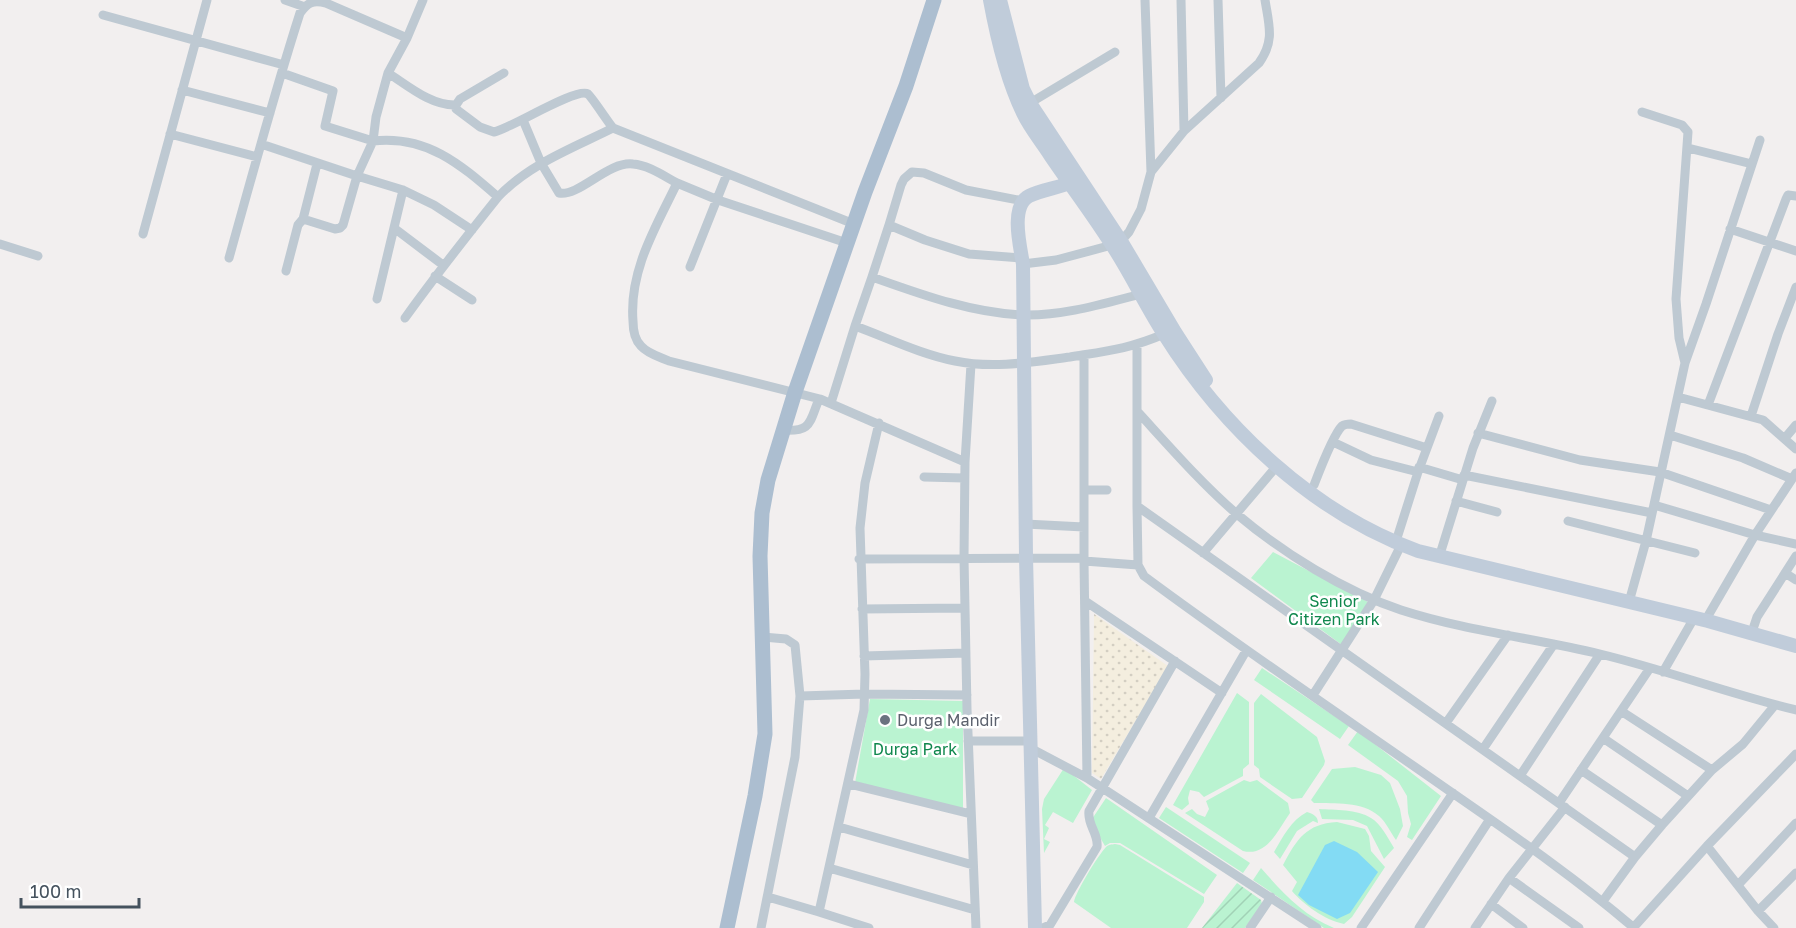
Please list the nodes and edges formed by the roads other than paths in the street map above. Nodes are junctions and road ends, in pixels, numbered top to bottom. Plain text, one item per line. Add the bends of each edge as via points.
1 (207, 0) edge
2 (285, 0) edge
3 (423, 0) edge
4 (934, 0) edge
5 (990, 0) edge
6 (1000, 0) edge
7 (1145, 0) edge
8 (1181, 0) edge
9 (1218, 0) edge
10 (1265, 0) edge
11 (305, 7) junction
12 (103, 15) dead end
13 (407, 38) junction
14 (195, 42) junction
15 (1115, 52) dead end
16 (283, 69) junction
17 (388, 73) junction
18 (504, 74) dead end
19 (182, 90) junction
20 (1221, 98) junction
21 (1030, 103) junction
22 (456, 105) junction
23 (1642, 112) dead end
24 (270, 113) junction
25 (523, 120) junction
26 (613, 128) junction
27 (1184, 131) junction
28 (170, 134) junction
29 (1760, 140) dead end
30 (373, 141) junction
31 (261, 144) junction
32 (1688, 148) junction
33 (257, 157) junction
34 (541, 163) junction
35 (317, 164) junction
36 (1752, 164) junction
37 (1151, 172) junction
38 (727, 174) junction
39 (357, 176) junction
40 (1074, 181) junction
41 (677, 183) junction
42 (403, 190) junction
43 (1796, 196) edge
44 (498, 197) junction
45 (718, 200) junction
46 (1023, 201) junction
47 (303, 219) junction
48 (854, 224) junction
49 (889, 225) junction
50 (394, 228) junction
51 (1730, 229) junction
52 (472, 230) junction
53 (143, 234) dead end
54 (1769, 242) junction
55 (847, 243) junction
56 (1117, 243) junction
57 (0, 244) edge
58 (1796, 251) edge
59 (38, 256) dead end
60 (229, 258) dead end
61 (1022, 261) junction
62 (443, 265) junction
63 (690, 267) dead end
64 (286, 271) dead end
65 (435, 276) junction
66 (872, 277) junction
67 (1796, 287) edge
68 (1141, 294) junction
69 (377, 299) dead end
70 (472, 300) dead end
71 (1023, 315) junction
72 (405, 318) dead end
73 (855, 326) junction
74 (1164, 334) junction
75 (1137, 346) junction
76 (1084, 355) junction
77 (1685, 363) junction
78 (971, 364) junction
79 (1024, 364) junction
80 (795, 393) junction
81 (1678, 397) junction
82 (819, 399) junction
83 (1491, 401) dead end
84 (831, 403) junction
85 (1708, 405) junction
86 (1137, 411) junction
87 (1439, 416) dead end
88 (1751, 416) junction
89 (879, 423) junction
90 (1796, 424) edge
91 (782, 430) junction
92 (1478, 433) junction
93 (1670, 435) junction
94 (1785, 438) junction
95 (1333, 442) junction
96 (1426, 448) junction
97 (1796, 449) edge
98 (965, 462) junction
99 (1276, 467) junction
100 (1418, 470) junction
101 (1660, 472) junction
102 (1794, 476) edge
103 (924, 477) dead end
104 (964, 478) junction
105 (1464, 478) junction
106 (1314, 485) junction
107 (1084, 490) junction
108 (1107, 490) dead end
109 (1456, 501) junction
110 (1137, 506) junction
111 (1653, 509) junction
112 (1771, 510) junction
113 (1497, 512) dead end
114 (1237, 514) junction
115 (1568, 521) dead end
116 (1025, 524) junction
117 (1084, 527) junction
118 (1755, 535) junction
119 (1399, 540) junction
120 (1646, 541) junction
121 (1796, 544) edge
122 (1441, 552) junction
123 (1203, 553) junction
124 (1695, 553) dead end
125 (1796, 556) edge
126 (1026, 557) junction
127 (859, 558) junction
128 (964, 558) junction
129 (1084, 559) junction
130 (1138, 565) junction
131 (1785, 573) junction
132 (1796, 580) edge
133 (1630, 598) junction
134 (1374, 600) junction
135 (1085, 601) junction
136 (965, 608) junction
137 (862, 609) junction
138 (1703, 617) junction
139 (1754, 626) junction
140 (1508, 635) junction
141 (763, 637) junction
142 (1796, 639) edge
143 (1554, 644) junction
144 (1796, 646) edge
145 (1342, 650) junction
146 (1246, 651) junction
147 (966, 653) junction
148 (1600, 654) junction
149 (864, 656) junction
150 (1175, 661) junction
151 (1650, 668) junction
152 (1663, 672) junction
153 (1222, 693) junction
154 (865, 694) junction
155 (967, 695) junction
156 (1313, 695) junction
157 (800, 696) junction
158 (1775, 705) junction
159 (1796, 710) edge
160 (1621, 711) junction
161 (1446, 723) junction
162 (1603, 738) junction
163 (968, 741) junction
164 (1031, 745) junction
165 (1483, 749) junction
166 (1796, 754) edge
167 (1581, 770) junction
168 (1712, 770) junction
169 (1520, 776) junction
170 (1087, 777) junction
171 (849, 784) junction
172 (1102, 787) junction
173 (1453, 793) junction
174 (1688, 796) junction
175 (1562, 805) junction
176 (971, 814) junction
177 (1149, 818) junction
178 (1490, 819) junction
179 (1796, 823) edge
180 (1662, 825) junction
181 (839, 827) junction
182 (1707, 846) junction
183 (1532, 848) junction
184 (1635, 857) junction
185 (973, 865) junction
186 (829, 868) junction
187 (1796, 873) edge
188 (1509, 878) junction
189 (1738, 885) junction
190 (768, 897) junction
191 (1271, 897) junction
192 (1603, 901) junction
193 (1491, 904) junction
194 (975, 909) junction
195 (1758, 911) junction
196 (819, 912) junction
197 (1311, 926) edge
198 (1049, 927) edge
199 (727, 928) edge
200 (761, 928) edge
201 (869, 928) edge
202 (976, 928) edge
203 (1035, 928) edge
204 (1250, 928) edge
205 (1361, 928) edge
206 (1419, 928) edge
207 (1475, 928) edge
208 (1523, 928) edge
209 (1579, 928) edge
210 (1634, 928) edge
211 (1774, 928) edge

1 - 14 street
2 - 11 street
3 - 13 street
4 - 48 main road
5 - 40 street via 1005,63 1024,114
6 - 21 street
7 - 37 street
8 - 27 street
9 - 20 street
10 - 20 street via 1270,45 1259,63
11 - 13 street via 310,2 326,3
11 - 16 street
12 - 14 street
13 - 17 street
14 - 16 street
14 - 19 street
15 - 21 street
16 - 24 street
16 - 30 street via 333,91 325,126
17 - 22 street via 432,100
17 - 30 street
18 - 22 street
19 - 24 street
19 - 28 street
20 - 27 street
21 - 40 street
22 - 25 street via 458,111 489,132
23 - 32 street via 1682,125 1688,132
24 - 31 street
25 - 26 street via 583,93 591,96
25 - 34 street
26 - 34 street
26 - 38 street
27 - 37 street
28 - 33 street
28 - 53 street
29 - 36 street
30 - 39 street
30 - 44 street via 390,139 441,153
31 - 33 street
31 - 35 street
32 - 36 street
32 - 77 street via 1676,299
33 - 60 street
34 - 41 street via 555,190 563,194 625,164 642,166
34 - 44 street
35 - 39 street
35 - 47 street
36 - 51 street
37 - 56 street via 1141,209 1129,232
38 - 45 street
38 - 48 street
39 - 42 street
39 - 47 street via 340,228
40 - 46 street
40 - 56 street
41 - 45 street
41 - 80 street via 636,276 632,311 636,340 647,352 669,361
42 - 50 street
42 - 52 street
43 - 54 street via 1788,195
44 - 52 street
45 - 55 street
45 - 63 street
46 - 49 street via 966,190 912,172 901,185
46 - 61 street via 1017,215
47 - 64 street
48 - 55 main road
49 - 61 street via 969,254
49 - 66 street
50 - 62 street
50 - 69 street
51 - 54 street
51 - 77 street
52 - 62 street
54 - 58 street
54 - 85 street
55 - 80 main road
56 - 61 street via 1056,260
56 - 68 street
56 - 106 street via 1230,410
57 - 59 street
61 - 71 street
62 - 65 street
65 - 70 street
65 - 72 street
66 - 71 street via 950,303
66 - 73 street
67 - 88 street
68 - 71 street via 1052,313
68 - 74 street
71 - 79 street
73 - 78 street via 924,353
73 - 84 street
74 - 75 street
74 - 99 street via 1219,409
75 - 76 street
75 - 86 street
76 - 79 street
76 - 107 street
77 - 81 street
78 - 79 street
78 - 98 street
79 - 116 street
80 - 82 street
80 - 91 main road
81 - 85 street
81 - 93 street
82 - 84 street
82 - 91 street via 808,426 799,431
83 - 92 street
84 - 89 street
85 - 88 street
86 - 110 street
86 - 114 street
87 - 96 street
88 - 94 street via 1763,420
89 - 98 street
89 - 127 street via 861,505
90 - 94 street
91 - 141 main road via 762,513
92 - 101 street via 1580,460
92 - 105 street
93 - 101 street
93 - 102 street
94 - 97 street
95 - 96 street via 1341,427 1351,424
95 - 100 street via 1371,460
95 - 106 street
96 - 100 street
98 - 104 street
99 - 114 street
99 - 119 street via 1342,513
100 - 105 street
100 - 119 street
101 - 111 street
101 - 112 street
102 - 112 street
103 - 104 street
104 - 128 street
105 - 109 street
105 - 111 street
106 - 119 street
107 - 108 street
107 - 117 street
109 - 113 street
109 - 122 street
110 - 123 street
110 - 130 street
111 - 118 street
111 - 120 street
112 - 118 street
114 - 123 street
114 - 134 street via 1299,559
115 - 120 street
116 - 117 street
116 - 126 street
117 - 129 street
118 - 121 street
118 - 138 street
119 - 122 street
119 - 133 street via 1442,558
119 - 134 street
120 - 124 street
120 - 133 street
122 - 133 street
123 - 145 street
125 - 131 street
126 - 128 street
126 - 129 street
126 - 164 street
127 - 128 street
127 - 137 street
128 - 136 street
129 - 130 street
129 - 135 street
130 - 146 street via 1144,576
131 - 132 street
131 - 139 street
133 - 138 street
134 - 140 street via 1427,618
134 - 145 street
135 - 150 street
135 - 170 street
136 - 137 street
136 - 147 street
137 - 149 street
138 - 139 street
138 - 144 street
138 - 152 street
139 - 142 street
140 - 143 street
140 - 161 street
141 - 157 street via 786,639 795,645
141 - 199 main road via 765,734
143 - 148 street
143 - 165 street
145 - 156 street
145 - 161 street
146 - 153 street
146 - 156 street
147 - 149 street
147 - 155 street
148 - 151 street
148 - 169 street
149 - 154 street
150 - 153 street
150 - 172 street
151 - 152 street
151 - 160 street
152 - 158 street
153 - 177 street
154 - 155 street
154 - 157 street
154 - 171 street
155 - 163 street
156 - 173 street
157 - 190 street via 795,757
158 - 159 street
158 - 168 street via 1743,744
160 - 162 street
160 - 168 street
161 - 165 street
162 - 167 street
162 - 174 street
163 - 164 street
163 - 176 street
164 - 170 street
164 - 203 street
165 - 169 street
166 - 182 street
167 - 175 street
167 - 180 street
168 - 174 street
169 - 175 street
170 - 172 street
171 - 176 street
171 - 181 street
172 - 177 street
172 - 198 street via 1088,816 1097,848
173 - 178 street
173 - 205 street
174 - 180 street
175 - 183 street
175 - 184 street
176 - 185 street
177 - 191 street
178 - 183 street
178 - 206 street
179 - 189 street
180 - 184 street
181 - 185 street
181 - 186 street
182 - 189 street
182 - 210 street
183 - 188 street
183 - 192 street
184 - 192 street
185 - 194 street
186 - 194 street
186 - 196 street
187 - 195 street
188 - 193 street
188 - 209 street
189 - 195 street
190 - 196 street
190 - 200 street
191 - 197 street
191 - 204 street
192 - 210 street
193 - 207 street
193 - 208 street
194 - 202 street
195 - 211 street
196 - 201 street

